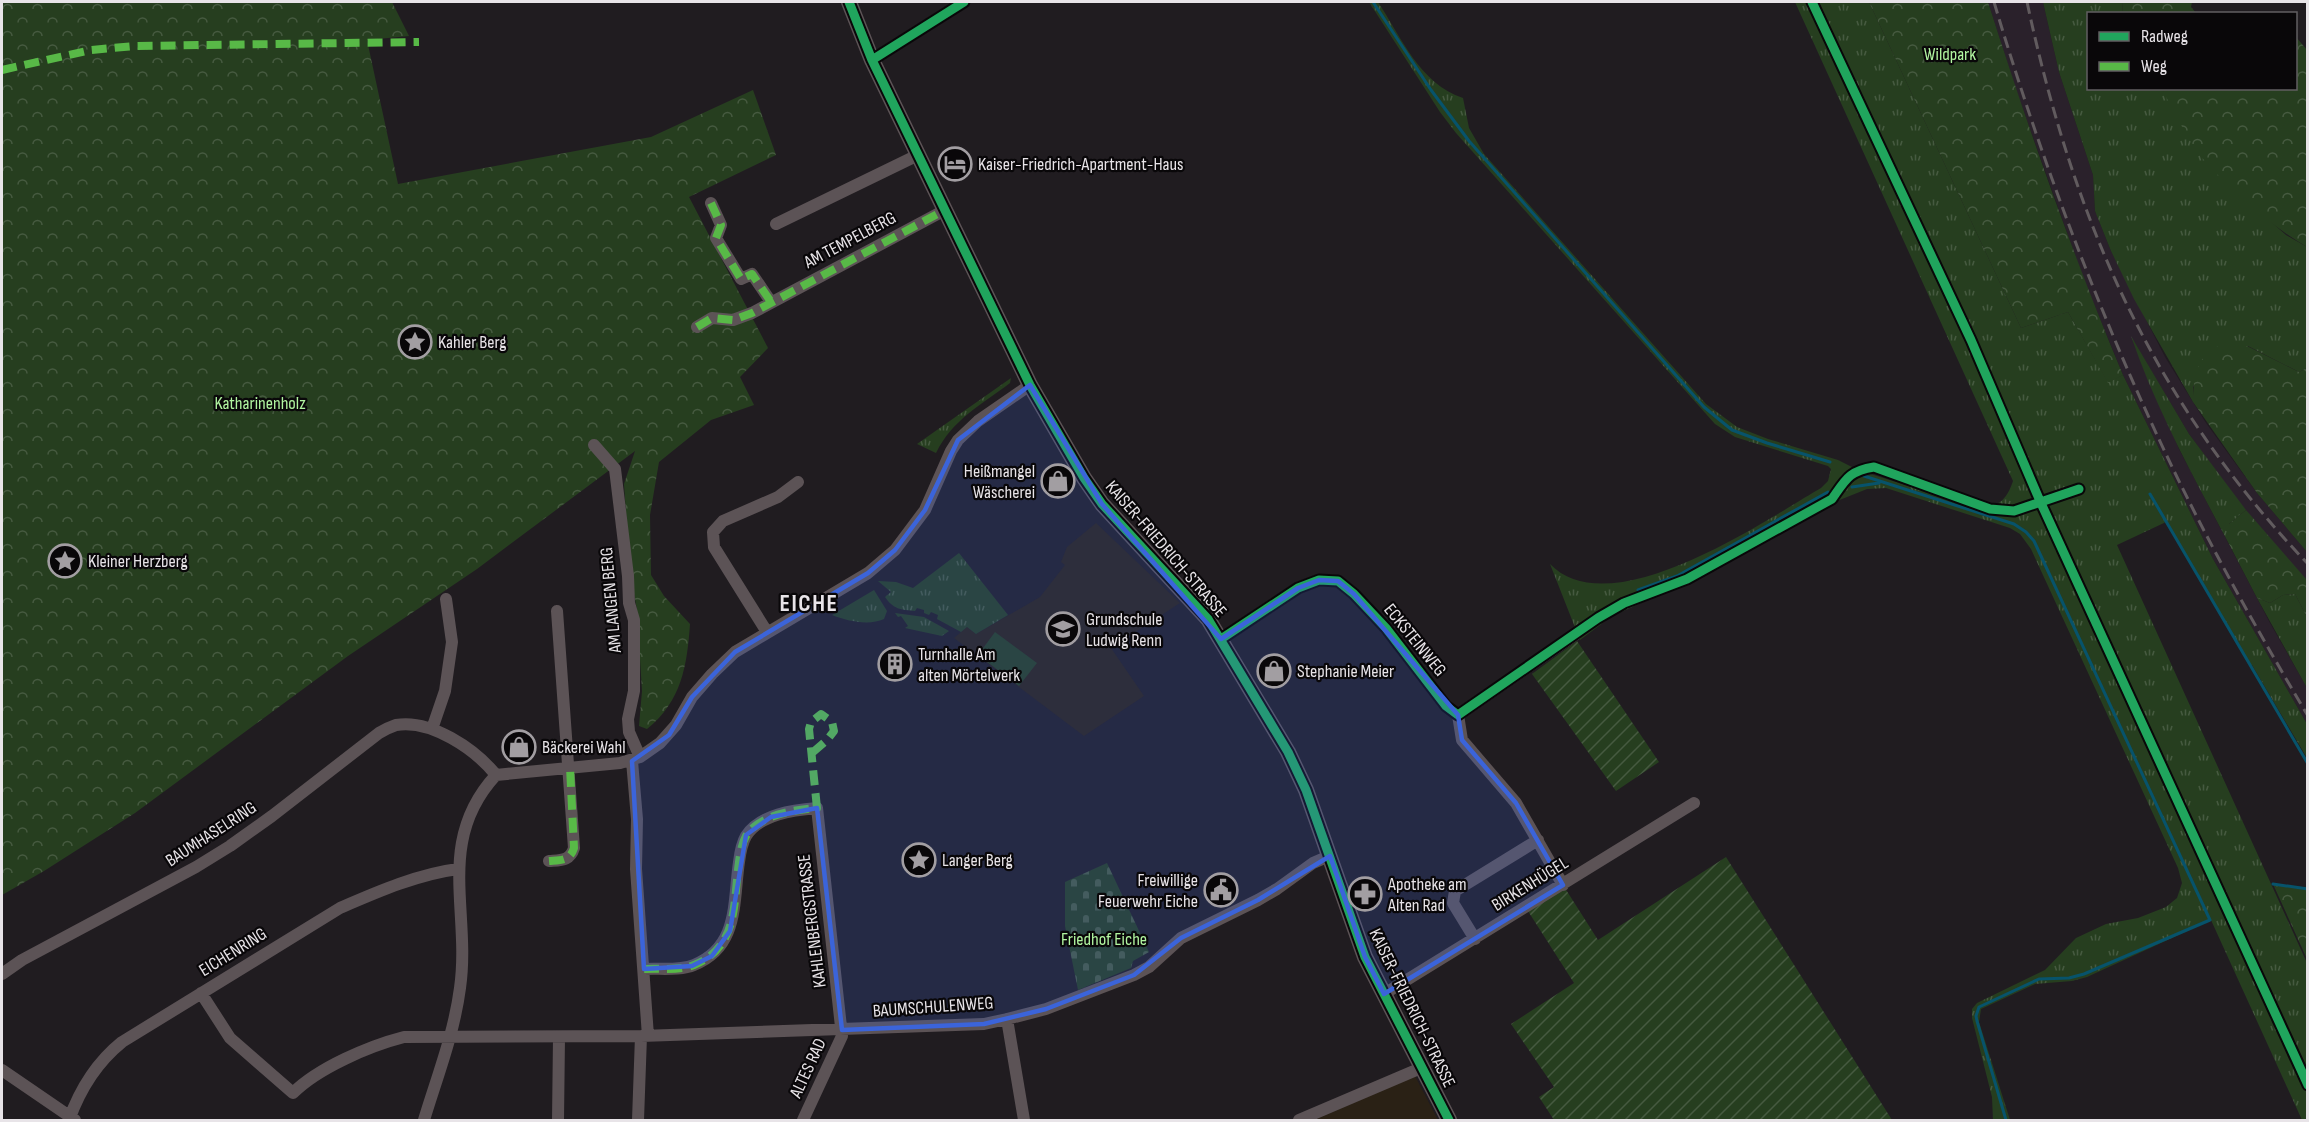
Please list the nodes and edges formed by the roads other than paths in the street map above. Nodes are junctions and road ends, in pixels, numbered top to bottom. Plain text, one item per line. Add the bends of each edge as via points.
1 (849, 2) edge
2 (964, 2) edge
3 (872, 60) junction
4 (918, 155) junction
5 (711, 203) dead end
6 (945, 210) junction
7 (776, 224) dead end
8 (771, 302) junction
9 (697, 327) dead end
10 (1030, 385) junction
11 (594, 445) dead end
12 (798, 482) dead end
13 (446, 599) dead end
14 (557, 611) dead end
15 (766, 632) junction
16 (1576, 634) dead end
17 (1221, 639) junction
18 (1458, 715) junction
19 (432, 729) junction
20 (636, 759) junction
21 (570, 767) junction
22 (496, 775) junction
23 (1694, 803) dead end
24 (1538, 840) junction
25 (1329, 856) junction
26 (549, 861) dead end
27 (458, 869) junction
28 (1563, 885) junction
29 (1475, 939) junction
30 (644, 969) junction
31 (2, 974) edge
32 (201, 993) junction
33 (1384, 994) junction
34 (1007, 1019) junction
35 (842, 1030) junction
36 (450, 1036) junction
37 (644, 1036) junction
38 (559, 1037) junction
39 (1421, 1068) junction
40 (2, 1070) edge
41 (71, 1119) edge
42 (424, 1120) edge
43 (558, 1120) edge
44 (638, 1120) edge
45 (803, 1120) edge
46 (1024, 1120) edge
47 (1299, 1120) edge
48 (1449, 1120) edge

1 - 3 street, KAISER-FRIEDRICH-STRASSE
2 - 3 street
3 - 4 street, KAISER-FRIEDRICH-STRASSE
4 - 6 street, KAISER-FRIEDRICH-STRASSE
4 - 7 street
5 - 8 street via 721,225 716,238 736,271 741,279 752,274
6 - 8 street, AM TEMPELBERG
6 - 10 street, KAISER-FRIEDRICH-STRASSE
8 - 9 street, AM TEMPELBERG via 733,320 712,318
10 - 15 street via 958,440 925,510 895,550 868,573
10 - 17 street, KAISER-FRIEDRICH-STRASSE via 1102,504 1208,619
11 - 20 street, AM LANGEN BERG via 615,469 628,603 634,620 634,691 628,719
12 - 15 street via 778,497 723,521 713,532 714,547
13 - 19 street via 452,642 445,691
14 - 21 street
15 - 20 street via 735,652 712,674 692,697 669,735
16 - 18 street
17 - 18 street, ECKSTEINWEG via 1298,588 1319,580 1338,581 1386,628 1446,706
17 - 25 street, KAISER-FRIEDRICH-STRASSE via 1288,752
18 - 24 street via 1462,740 1516,803
19 - 22 street, BAUMHASELRING via 472,750
19 - 31 street, BAUMHASELRING via 394,726 379,733 221,851
20 - 21 street
20 - 30 street, AM LANGEN BERG via 636,869
21 - 22 street
21 - 26 street via 574,848 567,859
22 - 27 street via 483,789 470,815
23 - 28 street, BIRKENHÜGEL
24 - 28 street
24 - 29 street via 1455,891 1453,903
25 - 33 street, KAISER-FRIEDRICH-STRASSE via 1365,957
25 - 34 street, BAUMSCHULENWEG via 1268,895 1181,938 1134,975 1046,1009
27 - 32 street, EICHENRING via 372,894 340,908
27 - 36 street via 462,952
28 - 29 street, BIRKENHÜGEL
29 - 33 street, BIRKENHÜGEL
30 - 35 street, KAHLENBERGSTRASSE via 692,966 723,945 730,931 746,836 771,817 817,808
30 - 37 street, AM LANGEN BERG
32 - 36 street, BAUMSCHULENWEG via 240,1049 293,1093 315,1074 387,1041
32 - 41 street, EICHENRING via 110,1052 88,1078
33 - 39 street, KAISER-FRIEDRICH-STRASSE
34 - 35 street, BAUMSCHULENWEG via 984,1024
34 - 46 street
35 - 37 street, BAUMSCHULENWEG
35 - 45 street, ALTES RAD
36 - 38 street, BAUMSCHULENWEG
36 - 42 street
37 - 38 street, BAUMSCHULENWEG
37 - 44 street
38 - 43 street
39 - 47 street, KAISER-FRIEDRICH-STRASSE
39 - 48 street, KAISER-FRIEDRICH-STRASSE
40 - 41 street

